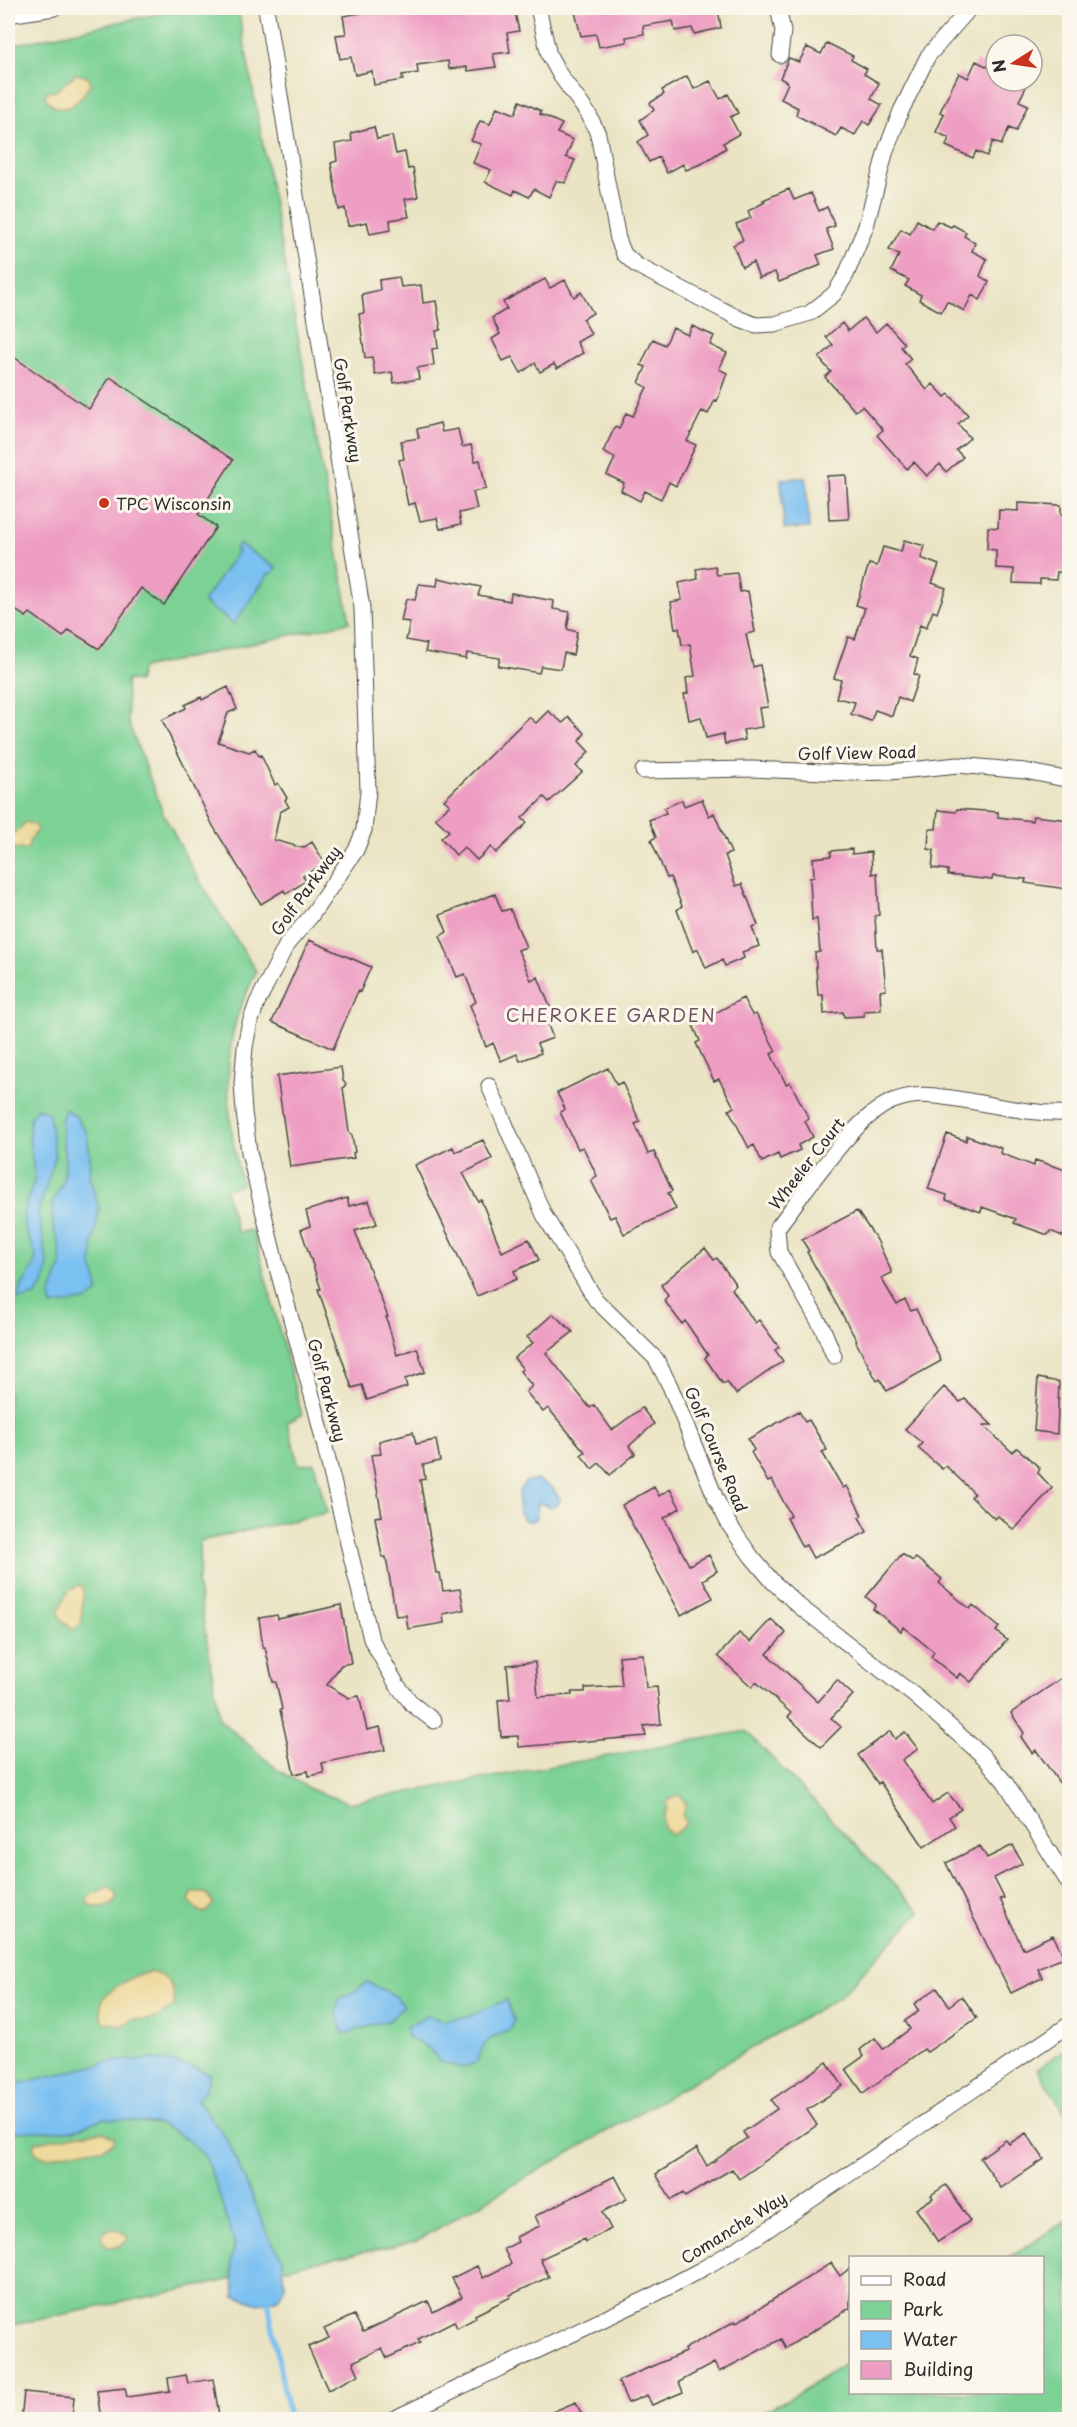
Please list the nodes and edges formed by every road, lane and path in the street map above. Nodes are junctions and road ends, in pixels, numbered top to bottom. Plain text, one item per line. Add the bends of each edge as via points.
1 (54, 8) edge
2 (266, 8) edge
3 (538, 8) edge
4 (778, 8) edge
5 (970, 8) edge
6 (8, 15) edge
7 (780, 55) dead end
8 (643, 771) dead end
9 (1070, 780) edge
10 (489, 1086) dead end
11 (1070, 1113) edge
12 (834, 1356) dead end
13 (435, 1721) dead end
14 (1070, 1885) edge
15 (1070, 2024) edge
16 (391, 2420) edge

1 - 6 street
2 - 13 street, Golf Parkway via 362,608 368,791 364,830 356,850 287,944 257,1003 245,1047 244,1112 249,1152 371,1639 397,1685 412,1704
3 - 5 street via 549,55 590,115 598,134 624,254 636,265 756,325 810,313 834,294 866,225 901,111 928,56
4 - 7 street via 783,31
8 - 9 street, Golf View Road via 751,769 851,773 958,765
10 - 14 street, Golf Course Road via 544,1215 596,1300 656,1359 716,1499 750,1556 800,1606 915,1696 982,1755 1005,1782
11 - 12 street, Wheeler Court via 916,1096 893,1101 859,1124 777,1228 779,1252
15 - 16 street, Comanche Way via 758,2236 704,2268

